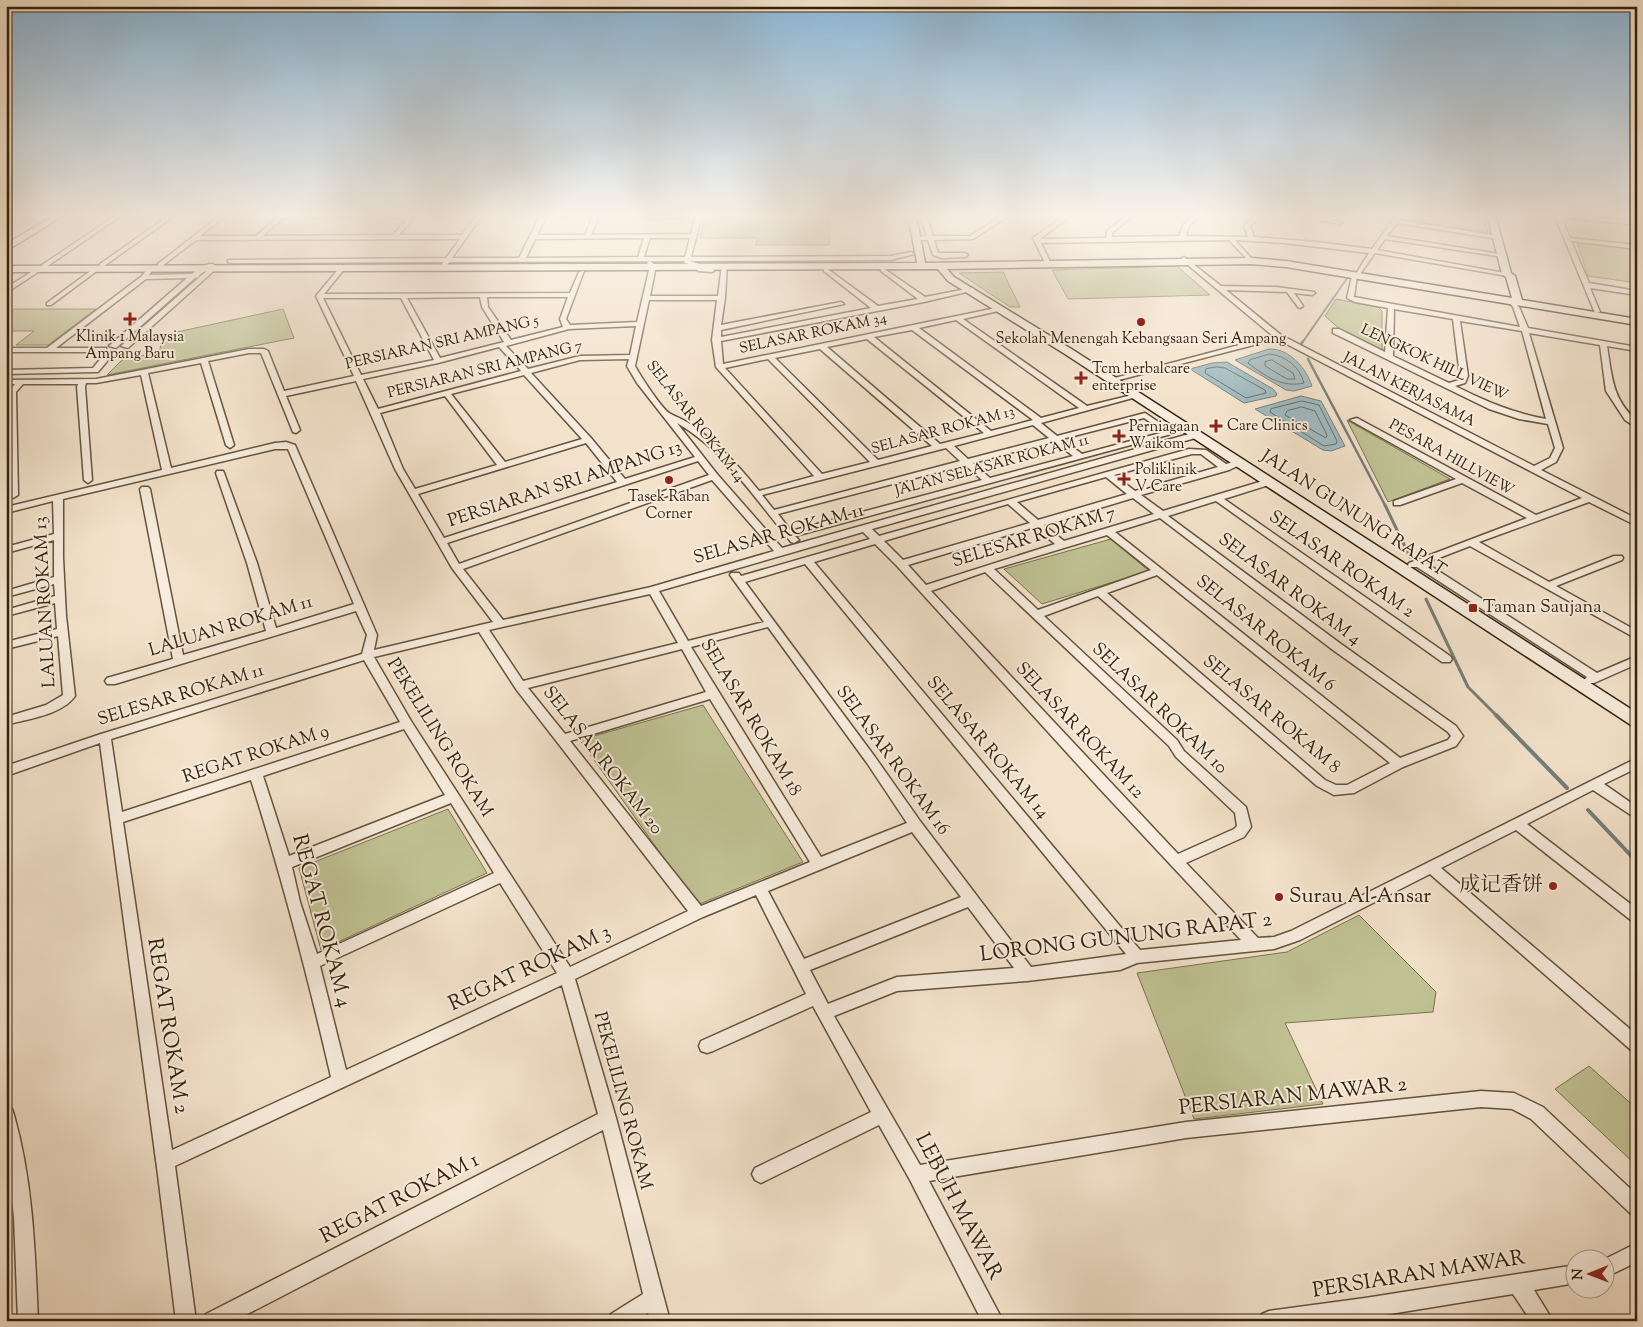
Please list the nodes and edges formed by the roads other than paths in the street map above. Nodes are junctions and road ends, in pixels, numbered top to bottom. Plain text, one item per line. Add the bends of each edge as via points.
1 (29, 276) edge
2 (87, 276) edge
3 (144, 276) joint
4 (194, 276) junction
5 (202, 276) edge
6 (336, 276) edge
7 (580, 276) edge
8 (647, 276) edge
9 (724, 276) edge
10 (834, 276) edge
11 (891, 276) edge
12 (947, 276) edge
13 (1205, 276) edge
14 (1356, 276) edge
15 (1367, 276) edge
16 (1510, 276) edge
17 (1584, 276) edge
18 (955, 277) edge
19 (1588, 285) junction
20 (194, 286) junction
21 (1220, 288) junction
22 (972, 290) junction
23 (1289, 290) junction
24 (6, 291) edge
25 (1312, 293) dead end
26 (1637, 293) edge
27 (319, 296) junction
28 (403, 296) junction
29 (483, 296) junction
30 (572, 296) junction
31 (645, 298) junction
32 (722, 298) junction
33 (924, 300) junction
34 (1514, 301) junction
35 (49, 304) dead end
36 (841, 304) dead end
37 (1300, 306) dead end
38 (1391, 307) junction
39 (877, 309) junction
40 (1001, 309) junction
41 (1597, 312) junction
42 (957, 318) junction
43 (1456, 318) junction
44 (1637, 320) edge
45 (639, 324) junction
46 (569, 327) junction
47 (913, 327) junction
48 (718, 328) junction
49 (1525, 330) junction
50 (1336, 331) dead end
51 (868, 336) junction
52 (1278, 337) junction
53 (716, 340) junction
54 (1603, 343) junction
55 (505, 344) junction
56 (822, 346) junction
57 (1637, 349) edge
58 (6, 350) edge
59 (49, 350) junction
60 (115, 350) junction
61 (632, 357) junction
62 (770, 357) junction
63 (1389, 357) junction
64 (204, 360) junction
65 (438, 361) junction
66 (720, 367) junction
67 (95, 370) junction
68 (6, 372) edge
69 (144, 372) junction
70 (527, 373) junction
71 (358, 378) junction
72 (1111, 380) junction
73 (96, 381) junction
74 (6, 382) edge
75 (21, 382) junction
76 (83, 382) junction
77 (1448, 386) junction
78 (282, 394) junction
79 (447, 394) junction
80 (1136, 396) junction
81 (1086, 409) junction
82 (375, 412) junction
83 (666, 414) junction
84 (1354, 420) dead end
85 (1037, 421) junction
86 (1551, 422) junction
87 (1637, 426) edge
88 (296, 430) dead end
89 (989, 433) junction
90 (1196, 435) junction
91 (1055, 438) junction
92 (1153, 438) junction
93 (588, 440) junction
94 (947, 444) junction
95 (1163, 444) junction
96 (230, 445) dead end
97 (937, 446) junction
98 (1177, 456) junction
99 (1080, 457) junction
100 (700, 458) junction
101 (966, 462) junction
102 (876, 463) junction
103 (1240, 463) junction
104 (503, 466) junction
105 (1226, 468) junction
106 (1532, 470) junction
107 (166, 472) junction
108 (220, 473) dead end
109 (1108, 475) junction
110 (714, 476) junction
111 (820, 477) junction
112 (88, 480) dead end
113 (1461, 480) junction
114 (988, 481) junction
115 (1269, 482) junction
116 (623, 483) junction
117 (145, 489) dead end
118 (413, 493) junction
119 (756, 494) junction
120 (13, 495) dead end
121 (1134, 495) junction
122 (58, 498) junction
123 (927, 498) junction
124 (1217, 498) junction
125 (1589, 499) junction
126 (1010, 502) junction
127 (1397, 503) dead end
128 (939, 508) junction
129 (6, 510) edge
130 (772, 513) junction
131 (1161, 516) junction
132 (1536, 519) junction
133 (1037, 523) junction
134 (1637, 523) edge
135 (865, 528) junction
136 (1108, 531) junction
137 (790, 534) junction
138 (59, 536) junction
139 (877, 541) junction
140 (441, 542) junction
141 (1471, 542) junction
142 (1062, 545) junction
143 (801, 546) junction
144 (6, 550) edge
145 (780, 552) junction
146 (1618, 558) dead end
147 (809, 562) junction
148 (901, 564) junction
149 (1411, 566) junction
150 (457, 568) junction
151 (729, 568) junction
152 (987, 568) junction
153 (1158, 571) junction
154 (59, 579) junction
155 (740, 580) junction
156 (1547, 586) junction
157 (653, 590) junction
158 (923, 590) junction
159 (1099, 592) junction
160 (6, 594) edge
161 (60, 598) junction
162 (360, 606) junction
163 (6, 614) edge
164 (1036, 615) junction
165 (500, 624) junction
166 (772, 624) junction
167 (482, 628) junction
168 (62, 631) junction
169 (272, 632) junction
170 (1637, 636) edge
171 (686, 645) junction
172 (6, 646) edge
173 (367, 655) junction
174 (1446, 659) dead end
175 (1637, 660) edge
176 (179, 661) junction
177 (1596, 677) junction
178 (111, 680) dead end
179 (1581, 684) junction
180 (520, 686) junction
181 (713, 694) junction
182 (6, 720) edge
183 (1637, 721) edge
184 (407, 724) junction
185 (1452, 729) joint
186 (106, 737) junction
187 (563, 739) junction
188 (1637, 762) edge
189 (1399, 764) junction
190 (6, 771) edge
191 (256, 774) junction
192 (1594, 784) junction
193 (453, 797) junction
194 (1637, 814) edge
195 (116, 819) junction
196 (1517, 823) junction
197 (915, 825) junction
198 (1176, 861) junction
199 (285, 864) junction
200 (818, 864) junction
201 (1431, 867) junction
202 (502, 876) junction
203 (760, 889) junction
204 (970, 900) junction
205 (698, 913) junction
206 (1637, 917) edge
207 (1255, 945) junction
208 (1137, 957) junction
209 (312, 962) junction
210 (801, 967) junction
211 (1027, 974) junction
212 (567, 976) junction
213 (817, 997) junction
214 (824, 1013) junction
215 (1637, 1045) edge
216 (707, 1046) dead end
217 (340, 1080) junction
218 (6, 1115) edge
219 (882, 1115) junction
220 (608, 1118) junction
221 (10, 1154) edge
222 (167, 1161) junction
223 (761, 1174) dead end
224 (916, 1174) junction
225 (1637, 1208) edge
226 (1637, 1252) edge
227 (1616, 1263) edge
228 (1566, 1276) edge
229 (1518, 1284) junction
230 (654, 1298) junction
231 (1367, 1314) edge
232 (28, 1321) edge
233 (186, 1321) edge
234 (213, 1321) edge
235 (618, 1321) edge
236 (660, 1321) edge
237 (993, 1321) edge
238 (1268, 1321) edge
239 (1543, 1321) edge

1 - 24 street
2 - 35 street
3 - 4 street
3 - 59 street
4 - 20 street via 200,278
4 - 60 street
5 - 20 street
6 - 27 street
7 - 30 street
8 - 31 street, SELASAR ROKAM 14
9 - 32 street
10 - 39 street
11 - 33 street
12 - 22 main road, JALAN GUNUNG RAPAT
13 - 21 street, JALAN KERJASAMA
14 - 38 street via 1350,298
15 - 34 main road
16 - 34 main road
17 - 19 street
18 - 22 main road, JALAN GUNUNG RAPAT
19 - 26 street
19 - 41 street
20 - 60 street
21 - 23 street
21 - 52 street, JALAN KERJASAMA
22 - 33 street
22 - 40 main road, JALAN GUNUNG RAPAT
23 - 25 street
23 - 37 street
27 - 28 street
27 - 71 street
28 - 29 street
28 - 65 street
29 - 30 street
29 - 55 street via 485,307
30 - 46 street via 563,319 565,326
31 - 32 street
31 - 45 street, SELASAR ROKAM 14
32 - 48 street
33 - 39 street
34 - 41 main road
34 - 44 main road
34 - 49 street
36 - 48 street
38 - 43 street
38 - 63 street
39 - 53 street
40 - 42 street, SELASAR ROKAM 34
40 - 72 main road, JALAN GUNUNG RAPAT
41 - 44 main road
42 - 47 street, SELASAR ROKAM 34
42 - 81 street
43 - 49 street
43 - 77 street via 1464,376 1462,381
45 - 46 street, PERSIARAN SRI AMPANG 5
45 - 61 street, SELASAR ROKAM 14
46 - 55 street, PERSIARAN SRI AMPANG 5
47 - 51 street, SELASAR ROKAM 34
47 - 85 street
48 - 53 street
49 - 54 street
49 - 86 street
50 - 63 street, LENGKOK HILL VIEW
51 - 56 street, SELASAR ROKAM 34
51 - 89 street
52 - 72 street
52 - 106 street, JALAN KERJASAMA
53 - 66 street
54 - 57 street
54 - 87 street via 1610,391
55 - 65 street, PERSIARAN SRI AMPANG 5
55 - 70 street
56 - 62 street, SELASAR ROKAM 34
56 - 97 street
58 - 59 street
59 - 60 street
60 - 67 street
61 - 70 street, PERSIARAN SRI AMPANG 7 via 580,358
61 - 83 street, SELASAR ROKAM 14 via 631,366
62 - 66 street, SELASAR ROKAM 34
62 - 102 street
63 - 77 street, LENGKOK HILL VIEW
64 - 69 street
64 - 78 street via 264,351
64 - 96 street
65 - 71 street, PERSIARAN SRI AMPANG 5
66 - 111 street
67 - 68 street
67 - 73 street via 99,373
69 - 73 street
69 - 107 street
70 - 79 street, PERSIARAN SRI AMPANG 7
70 - 93 street
71 - 78 street, PERSIARAN SRI AMPANG 5
71 - 82 street
72 - 80 main road, JALAN GUNUNG RAPAT
73 - 76 street
74 - 75 street
75 - 76 street
75 - 120 street via 12,392
76 - 112 street
77 - 86 street, LENGKOK HILL VIEW via 1506,412
78 - 88 street
79 - 82 street, PERSIARAN SRI AMPANG 7
79 - 104 street
80 - 81 street, SELASAR ROKAM 13
80 - 90 main road, JALAN GUNUNG RAPAT
81 - 85 street, SELASAR ROKAM 13
82 - 118 street
83 - 100 street, SELASAR ROKAM 14
83 - 119 street via 692,427 710,441
84 - 113 street, PESARA HILLVIEW
85 - 89 street, SELASAR ROKAM 13
85 - 91 street
86 - 106 street via 1558,455
89 - 94 street, SELASAR ROKAM 13
90 - 95 street, SELASAR ROKAM 11
90 - 103 main road, JALAN GUNUNG RAPAT
91 - 92 street, JALAN SELASAR ROKAM 11 via 1145,415 1172,433
91 - 99 street
91 - 101 street
92 - 95 street
92 - 99 street, JALAN SELASAR ROKAM 11
93 - 104 street
93 - 116 street
94 - 97 street, SELASAR ROKAM 13
94 - 101 street
95 - 98 street
95 - 128 street, SELASAR ROKAM 11
97 - 102 street, SELASAR ROKAM 13
98 - 105 street, SELASAR ROKAM 11 via 1197,450
98 - 109 street, SELASAR ROKAM 11
99 - 114 street, JALAN SELASAR ROKAM 11
100 - 110 street, SELASAR ROKAM 14
100 - 116 street, PERSIARAN SRI AMPANG 13
101 - 114 street
101 - 130 street
102 - 111 street, SELASAR ROKAM 13
103 - 105 street
103 - 115 main road, JALAN GUNUNG RAPAT
104 - 118 street
105 - 121 street
106 - 125 street, JALAN KERJASAMA
107 - 122 street, PEKELILING ROKAM
107 - 162 street, PEKELILING ROKAM via 275,446 292,447
108 - 169 street
109 - 121 street, SELASAR ROKAM 4
109 - 126 street, SELASAR ROKAM 11
110 - 145 street, SELASAR ROKAM 14
110 - 150 street
111 - 119 street, SELASAR ROKAM 13
113 - 127 street
113 - 132 street, PESARA HILLVIEW
114 - 123 street, JALAN SELASAR ROKAM 11
115 - 124 street, SELESAR ROKAM 7
115 - 149 main road, JALAN GUNUNG RAPAT
116 - 140 street, PERSIARAN SRI AMPANG 13
117 - 176 street
118 - 140 street
119 - 130 street
121 - 131 street, SELASAR ROKAM 4
121 - 133 street
122 - 129 street, PEKELILING ROKAM
122 - 138 street, LALUAN ROKAM 13
123 - 128 street
123 - 137 street, JALAN SELASAR ROKAM 11
124 - 131 street, SELESAR ROKAM 7
124 - 174 street, SELASAR ROKAM 2
125 - 132 street
125 - 134 street, JALAN KERJASAMA
126 - 133 street
126 - 139 street, SELASAR ROKAM 11
128 - 135 street, SELASAR ROKAM 11
130 - 137 street
131 - 136 street, SELESAR ROKAM 7
131 - 185 street, SELASAR ROKAM 4 via 1336,648
132 - 141 street
133 - 142 street
133 - 148 street
135 - 139 street, SELASAR ROKAM 12
135 - 143 street, SELASAR ROKAM 11
136 - 142 street, SELESAR ROKAM 7
136 - 153 street, SELASAR ROKAM 6
137 - 143 street
138 - 144 street
138 - 154 street, LALUAN ROKAM 13
139 - 147 street, SELASAR ROKAM 11
139 - 148 street, SELASAR ROKAM 12
140 - 150 street
141 - 149 street
141 - 156 street
142 - 152 street, SELESAR ROKAM 7
143 - 145 street, SELASAR ROKAM 11
145 - 151 street, SELASAR ROKAM 11
146 - 156 street
147 - 155 street, SELASAR ROKAM 11
147 - 208 street, SELASAR ROKAM 14
148 - 158 street, SELASAR ROKAM 12
149 - 177 street
149 - 179 main road, JALAN GUNUNG RAPAT
150 - 165 street
151 - 155 street, SELASAR ROKAM 16
151 - 157 street, SELASAR ROKAM 11
152 - 158 street, SELESAR ROKAM 7
152 - 164 street, SELASAR ROKAM 10
153 - 159 street
153 - 189 street, SELASAR ROKAM 6
154 - 160 street
154 - 161 street, LALUAN ROKAM 13
155 - 166 street, SELASAR ROKAM 16
156 - 170 street
157 - 165 street, SELASAR ROKAM 11
157 - 171 street, SELASAR ROKAM 18
158 - 198 street, SELASAR ROKAM 12
159 - 164 street
159 - 189 street, SELASAR ROKAM 8 via 1321,783 1334,790 1349,790
161 - 163 street
161 - 168 street, LALUAN ROKAM 13
162 - 169 street, LALUAN ROKAM 11
162 - 173 street, PEKELILING ROKAM via 372,635
164 - 198 street, SELASAR ROKAM 10 via 1241,811 1244,826 1238,833
165 - 167 street, SELASAR ROKAM 11
166 - 171 street
166 - 197 street, SELASAR ROKAM 16
167 - 173 street, SELASAR ROKAM 11
167 - 180 street, SELASAR ROKAM 20
168 - 172 street
168 - 182 street, LALUAN ROKAM 13 via 67,701
169 - 176 street, LALUAN ROKAM 11
171 - 180 street
171 - 181 street, SELASAR ROKAM 18
173 - 184 street, PEKELILING ROKAM
173 - 186 street, SELESAR ROKAM 11
175 - 177 street
176 - 178 street, LALUAN ROKAM 11
177 - 179 street
179 - 183 main road, JALAN GUNUNG RAPAT
180 - 187 street, SELASAR ROKAM 20
181 - 187 street
181 - 200 street, SELASAR ROKAM 18
184 - 191 street, REGAT ROKAM 9
184 - 193 street, PEKELILING ROKAM
185 - 189 street, SELASAR ROKAM 8 via 1456,736 1452,743
186 - 190 street, SELESAR ROKAM 11
186 - 195 street, REGAT ROKAM 2
187 - 205 street, SELASAR ROKAM 20
188 - 192 street, LORONG GUNUNG RAPAT 2
191 - 195 street, REGAT ROKAM 9
191 - 199 street, REGAT ROKAM 4
192 - 194 street
192 - 196 street, LORONG GUNUNG RAPAT 2
193 - 199 street
193 - 202 street, PEKELILING ROKAM
195 - 222 street, REGAT ROKAM 2
196 - 201 street, LORONG GUNUNG RAPAT 2
196 - 206 street
197 - 200 street, REGAT ROKAM 3
197 - 204 street, SELASAR ROKAM 16
198 - 207 street, SELASAR ROKAM 12
199 - 209 street, REGAT ROKAM 4
200 - 203 street, REGAT ROKAM 3
201 - 207 street, LORONG GUNUNG RAPAT 2 via 1295,936
201 - 215 street
202 - 209 street
202 - 212 street, PEKELILING ROKAM
203 - 205 street, REGAT ROKAM 3
203 - 210 street, LEBUH MAWAR
204 - 210 street
204 - 211 street, SELASAR ROKAM 16
205 - 212 street, REGAT ROKAM 3
207 - 208 street, LORONG GUNUNG RAPAT 2
208 - 211 street, LORONG GUNUNG RAPAT 2 via 1120,963
209 - 217 street, REGAT ROKAM 4
210 - 213 street, LEBUH MAWAR
211 - 214 street, LORONG GUNUNG RAPAT 2 via 897,984
212 - 217 street, REGAT ROKAM 3
212 - 220 street, PEKELILING ROKAM
213 - 214 street, LEBUH MAWAR
213 - 216 street
214 - 219 street, LEBUH MAWAR
217 - 222 street, REGAT ROKAM 3
218 - 221 street
219 - 223 street
219 - 224 street, LEBUH MAWAR
220 - 230 street, PEKELILING ROKAM
220 - 234 street, REGAT ROKAM 1
221 - 232 street via 20,1180
222 - 233 street, REGAT ROKAM 2
224 - 225 street, PERSIARAN MAWAR 2 via 1186,1130 1481,1099 1514,1101 1537,1113
224 - 237 street, LEBUH MAWAR
226 - 227 street
228 - 229 street, PERSIARAN MAWAR
229 - 231 street, PERSIARAN MAWAR
229 - 239 street
230 - 235 street
230 - 236 street, PEKELILING ROKAM
231 - 238 street, PERSIARAN MAWAR

